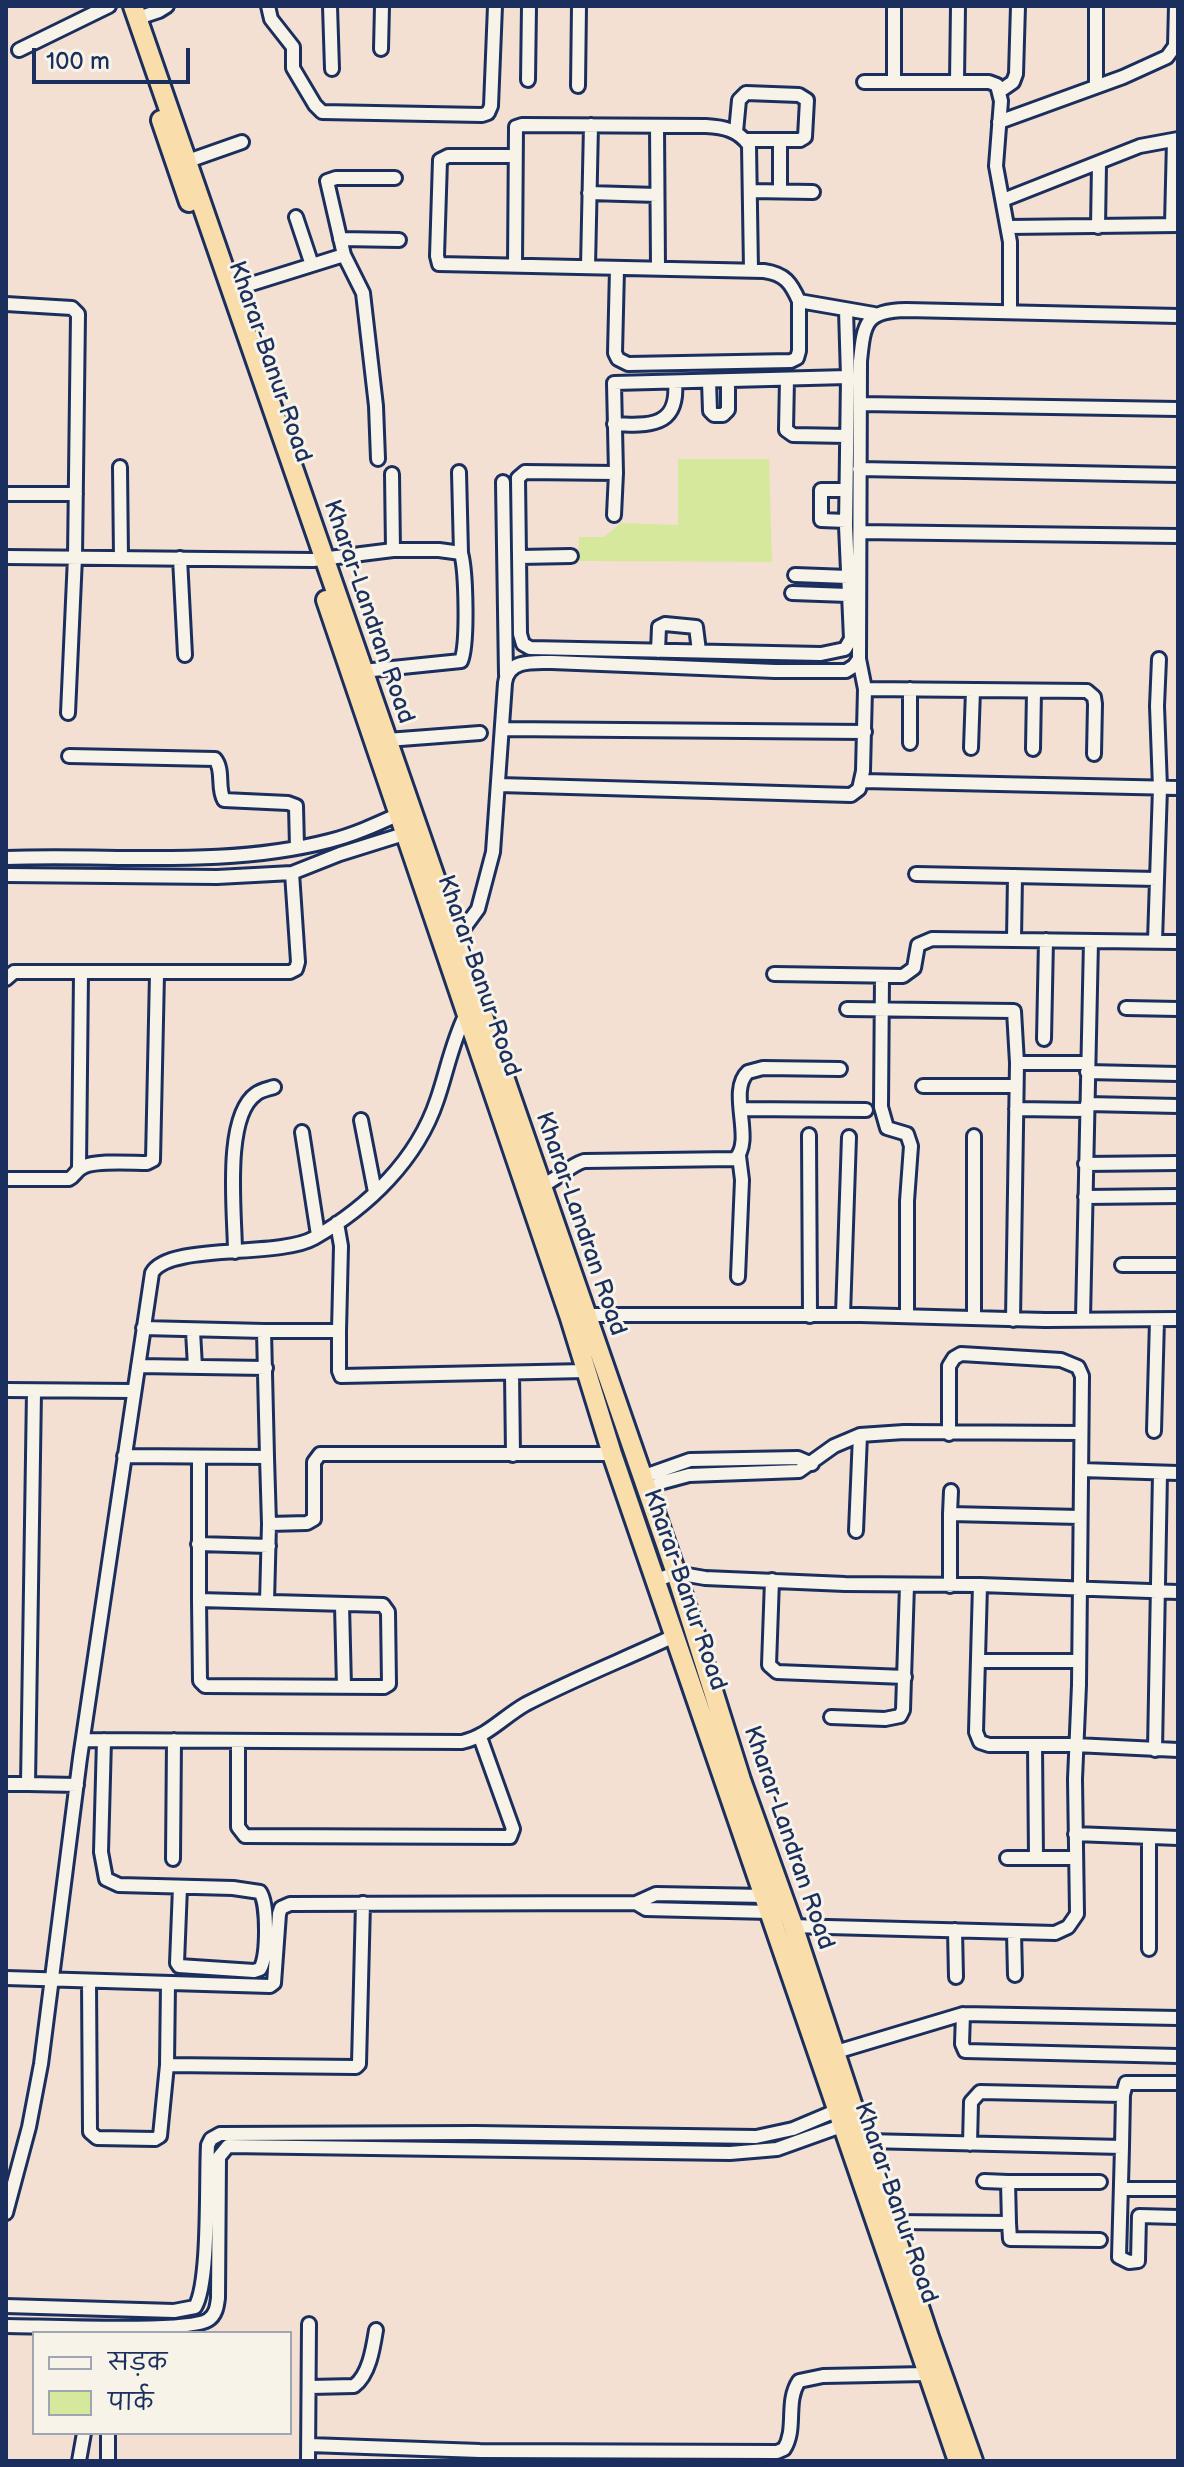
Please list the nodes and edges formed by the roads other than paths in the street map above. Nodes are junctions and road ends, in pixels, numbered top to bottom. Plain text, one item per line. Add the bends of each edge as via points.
1 (109, 6) edge
2 (122, 6) edge
3 (167, 6) edge
4 (268, 6) edge
5 (330, 6) edge
6 (382, 6) edge
7 (495, 6) edge
8 (529, 6) edge
9 (579, 6) edge
10 (894, 6) edge
11 (958, 6) edge
12 (1018, 6) edge
13 (1096, 6) edge
14 (1176, 6) edge
15 (136, 12) edge
16 (381, 49) dead end
17 (19, 50) dead end
18 (332, 69) dead end
19 (528, 80) dead end
20 (894, 81) junction
21 (957, 81) junction
22 (864, 82) dead end
23 (578, 86) dead end
24 (1096, 86) junction
25 (1000, 91) junction
26 (999, 122) junction
27 (591, 125) junction
28 (657, 126) junction
29 (741, 136) junction
30 (1176, 139) edge
31 (780, 141) junction
32 (242, 142) dead end
33 (515, 156) junction
34 (188, 161) junction
35 (1099, 164) junction
36 (395, 178) dead end
37 (750, 191) junction
38 (780, 191) junction
39 (813, 192) dead end
40 (589, 193) junction
41 (657, 195) junction
42 (1003, 200) junction
43 (296, 217) dead end
44 (1175, 225) edge
45 (1008, 227) junction
46 (1098, 227) junction
47 (340, 239) junction
48 (399, 240) dead end
49 (344, 255) junction
50 (312, 265) junction
51 (515, 265) junction
52 (588, 267) junction
53 (658, 268) junction
54 (617, 269) junction
55 (751, 270) junction
56 (232, 290) junction
57 (799, 301) junction
58 (6, 304) edge
59 (846, 310) junction
60 (1010, 312) junction
61 (874, 314) junction
62 (1178, 316) edge
63 (848, 377) junction
64 (787, 379) junction
65 (709, 381) junction
66 (728, 381) junction
67 (675, 382) junction
68 (861, 404) junction
69 (1178, 409) edge
70 (614, 424) junction
71 (847, 436) junction
72 (378, 459) dead end
73 (120, 467) dead end
74 (859, 469) junction
75 (459, 472) dead end
76 (616, 473) junction
77 (392, 474) dead end
78 (1178, 475) edge
79 (503, 482) dead end
80 (846, 490) junction
81 (6, 494) edge
82 (76, 494) junction
83 (614, 515) dead end
84 (846, 521) junction
85 (860, 532) junction
86 (1178, 536) edge
87 (393, 550) junction
88 (461, 553) junction
89 (571, 556) dead end
90 (6, 557) edge
91 (75, 557) junction
92 (520, 557) junction
93 (121, 558) junction
94 (180, 558) junction
95 (319, 560) junction
96 (795, 575) dead end
97 (848, 577) junction
98 (792, 593) dead end
99 (848, 595) junction
100 (658, 651) junction
101 (699, 651) junction
102 (185, 655) dead end
103 (859, 659) junction
104 (1159, 659) dead end
105 (363, 671) junction
106 (506, 675) junction
107 (865, 689) junction
108 (910, 689) junction
109 (973, 690) junction
110 (1034, 691) junction
111 (68, 713) dead end
112 (503, 729) junction
113 (865, 732) junction
114 (480, 733) dead end
115 (387, 740) junction
116 (910, 743) dead end
117 (971, 748) dead end
118 (1033, 749) dead end
119 (1094, 754) dead end
120 (69, 756) dead end
121 (863, 781) junction
122 (499, 785) junction
123 (1160, 788) junction
124 (1178, 788) edge
125 (397, 815) junction
126 (413, 843) junction
127 (297, 847) junction
128 (6, 858) edge
129 (292, 873) junction
130 (916, 874) dead end
131 (6, 875) edge
132 (1015, 876) junction
133 (1157, 879) junction
134 (456, 939) junction
135 (1014, 940) junction
136 (1046, 940) junction
137 (1091, 941) junction
138 (1155, 941) junction
139 (1178, 942) edge
140 (81, 973) junction
141 (157, 974) junction
142 (774, 974) dead end
143 (882, 976) junction
144 (6, 978) edge
145 (1126, 1008) dead end
146 (847, 1009) dead end
147 (883, 1009) junction
148 (1178, 1009) edge
149 (474, 1012) junction
150 (1044, 1039) dead end
151 (1017, 1063) junction
152 (1088, 1068) junction
153 (840, 1069) dead end
154 (1178, 1074) edge
155 (923, 1086) dead end
156 (1016, 1086) junction
157 (274, 1087) dead end
158 (1178, 1106) edge
159 (1087, 1107) junction
160 (741, 1109) junction
161 (1016, 1109) junction
162 (866, 1110) dead end
163 (361, 1120) dead end
164 (302, 1132) dead end
165 (809, 1135) dead end
166 (974, 1136) dead end
167 (849, 1137) dead end
168 (739, 1156) junction
169 (1178, 1163) edge
170 (1085, 1164) junction
171 (79, 1168) junction
172 (6, 1179) edge
173 (541, 1186) junction
174 (375, 1192) junction
175 (1178, 1196) edge
176 (1085, 1197) junction
177 (337, 1223) junction
178 (318, 1235) junction
179 (235, 1252) junction
180 (1122, 1265) dead end
181 (1178, 1265) edge
182 (738, 1277) dead end
183 (843, 1315) junction
184 (578, 1316) junction
185 (810, 1316) junction
186 (907, 1316) junction
187 (974, 1318) junction
188 (1083, 1319) junction
189 (1178, 1319) edge
190 (1013, 1320) junction
191 (1157, 1320) junction
192 (143, 1328) junction
193 (193, 1331) junction
194 (264, 1331) junction
195 (339, 1331) junction
196 (138, 1366) junction
197 (195, 1367) junction
198 (266, 1368) junction
199 (586, 1371) junction
200 (512, 1373) junction
201 (6, 1390) edge
202 (34, 1391) junction
203 (133, 1391) junction
204 (1154, 1431) dead end
205 (1081, 1433) junction
206 (949, 1434) junction
207 (860, 1435) junction
208 (612, 1454) junction
209 (513, 1455) junction
210 (124, 1456) junction
211 (199, 1457) junction
212 (267, 1457) junction
213 (1081, 1470) junction
214 (1160, 1473) junction
215 (1178, 1473) edge
216 (644, 1483) junction
217 (951, 1491) dead end
218 (950, 1514) junction
219 (1080, 1517) junction
220 (269, 1524) junction
221 (856, 1531) dead end
222 (198, 1544) junction
223 (269, 1546) junction
224 (676, 1573) junction
225 (657, 1580) junction
226 (772, 1580) junction
227 (907, 1585) junction
228 (980, 1585) junction
229 (950, 1586) junction
230 (1079, 1588) junction
231 (1159, 1591) junction
232 (1178, 1592) edge
233 (199, 1600) junction
234 (267, 1602) junction
235 (342, 1605) junction
236 (674, 1636) junction
237 (978, 1661) junction
238 (1079, 1661) junction
239 (905, 1677) junction
240 (344, 1687) junction
241 (831, 1717) dead end
242 (480, 1737) junction
243 (83, 1740) junction
244 (104, 1740) junction
245 (174, 1740) junction
246 (238, 1742) junction
247 (1035, 1745) junction
248 (1075, 1745) junction
249 (1155, 1750) junction
250 (1178, 1750) edge
251 (6, 1784) edge
252 (28, 1784) junction
253 (77, 1785) junction
254 (1075, 1834) junction
255 (1149, 1837) junction
256 (1178, 1838) edge
257 (1007, 1858) dead end
258 (1036, 1858) junction
259 (1076, 1858) junction
260 (173, 1859) dead end
261 (180, 1887) junction
262 (363, 1903) junction
263 (776, 1916) junction
264 (955, 1930) junction
265 (1014, 1932) junction
266 (1149, 1949) dead end
267 (1015, 1975) dead end
268 (956, 1977) dead end
269 (6, 1978) edge
270 (53, 1979) junction
271 (89, 1981) junction
272 (168, 1984) junction
273 (963, 2014) junction
274 (1178, 2018) edge
275 (836, 2052) junction
276 (1178, 2056) edge
277 (167, 2065) junction
278 (1178, 2083) edge
279 (1123, 2095) junction
280 (841, 2118) junction
281 (425, 2133) junction
282 (548, 2134) junction
283 (211, 2139) junction
284 (866, 2141) junction
285 (970, 2144) junction
286 (1122, 2147) junction
287 (426, 2148) junction
288 (549, 2149) junction
289 (222, 2151) junction
290 (984, 2181) dead end
291 (1008, 2182) junction
292 (1100, 2182) dead end
293 (1121, 2189) junction
294 (1178, 2189) edge
295 (6, 2213) edge
296 (1178, 2217) edge
297 (892, 2222) junction
298 (1009, 2223) junction
299 (1100, 2240) dead end
300 (6, 2306) edge
301 (195, 2307) junction
302 (108, 2308) junction
303 (208, 2320) junction
304 (309, 2324) dead end
305 (6, 2326) edge
306 (108, 2329) edge
307 (376, 2330) dead end
308 (927, 2374) junction
309 (310, 2387) junction
310 (84, 2435) edge
311 (108, 2435) edge
312 (309, 2445) junction
313 (480, 2456) edge
314 (79, 2461) edge
315 (108, 2461) edge
316 (308, 2461) edge
317 (958, 2461) edge
318 (973, 2461) edge

1 - 17 street
2 - 95 highway, Kharar-Banur Road
3 - 15 street
4 - 7 street via 271,19 293,47 293,68 322,112 482,115 491,106
5 - 18 street
6 - 16 street
8 - 19 street
9 - 23 street
10 - 20 street
11 - 21 street
12 - 25 street via 1016,74
13 - 24 street
14 - 24 street via 1173,52
15 - 34 highway, Kharar-Landran Road
20 - 21 street
20 - 22 street
21 - 25 street via 993,82
24 - 26 street
25 - 26 street
26 - 42 street via 996,166
27 - 28 street
27 - 33 street via 516,127
27 - 40 street
28 - 29 street via 723,127
28 - 41 street
29 - 31 street
29 - 31 street via 739,100 746,93 804,97 805,137
29 - 37 street via 750,153
30 - 35 street via 1140,146
30 - 44 street
31 - 38 street
32 - 34 street
33 - 51 street
33 - 51 street via 440,160 437,256 443,265
34 - 56 highway, Kharar-Landran Road
35 - 42 street
35 - 46 street
36 - 47 street via 327,181
37 - 38 street
37 - 55 street
38 - 39 street
40 - 41 street
40 - 52 street
41 - 53 street
42 - 45 street
43 - 50 street
44 - 46 street
45 - 46 street
45 - 60 street
47 - 48 street
47 - 49 street
49 - 50 street
49 - 72 street via 363,293
50 - 56 street
51 - 52 street
52 - 54 street
53 - 54 street
53 - 55 street
54 - 57 street via 615,353 628,364 791,361 799,351
55 - 57 street via 782,275
56 - 95 highway, Kharar-Landran Road
57 - 59 street
58 - 82 street via 77,311
59 - 61 street
59 - 63 street
60 - 61 street
60 - 62 street
61 - 68 street via 862,336
63 - 64 street
63 - 71 street
64 - 66 street
64 - 71 street via 788,433
65 - 66 street
65 - 66 street via 714,415 728,410
65 - 67 street
67 - 70 street via 670,414 647,425
67 - 70 street via 614,383
68 - 69 street
68 - 74 street
70 - 76 street
71 - 80 street
73 - 93 street
74 - 78 street
74 - 85 street
75 - 88 street
76 - 83 street
76 - 92 street via 520,474
77 - 87 street
79 - 106 street
80 - 84 street
80 - 84 street via 821,490 820,495 821,520
81 - 82 street
82 - 91 street
84 - 97 street
85 - 86 street
85 - 103 street
87 - 88 street
87 - 95 street
88 - 105 street via 461,661
89 - 92 street
90 - 91 street
91 - 93 street
91 - 111 street
92 - 100 street via 523,644
93 - 94 street
94 - 95 street
94 - 102 street
95 - 105 highway, Kharar-Landran Road
95 - 125 highway, Kharar-Banur Road
96 - 97 street
97 - 99 street
98 - 99 street
99 - 101 street via 851,639 837,653
100 - 101 street
100 - 101 street via 659,627 665,624 696,627
103 - 106 street via 846,671 529,662
103 - 107 street
104 - 123 street
105 - 115 highway, Kharar-Landran Road
106 - 112 street
107 - 108 street
107 - 113 street
108 - 109 street
108 - 116 street
109 - 110 street
109 - 117 street
110 - 118 street
110 - 119 street via 1091,694
112 - 113 street
112 - 122 street
113 - 121 street
114 - 115 street
115 - 126 highway, Kharar-Landran Road
120 - 127 street via 215,759 224,800 296,806
121 - 122 street via 856,792 843,796
121 - 123 street
122 - 134 street via 482,899
123 - 124 street
123 - 133 street
125 - 126 highway, Kharar-Banur Road
125 - 127 street via 353,834
126 - 129 street via 340,854
126 - 134 highway, Kharar-Landran Road
126 - 149 highway, Kharar-Banur Road
127 - 128 street via 205,857
129 - 131 street
129 - 141 street via 296,969
130 - 132 street
132 - 133 street
132 - 135 street
133 - 138 street
134 - 149 highway, Kharar-Landran Road
135 - 136 street
135 - 143 street via 925,940 918,945 910,973
136 - 137 street
136 - 150 street
137 - 138 street
137 - 152 street
138 - 139 street
140 - 141 street
140 - 144 street via 14,972
140 - 171 street
141 - 171 street via 153,1160
142 - 143 street
143 - 147 street
145 - 148 street
146 - 147 street
147 - 151 street via 1010,1010 1015,1015
147 - 186 street via 882,1114 887,1128 907,1134 911,1146
149 - 173 highway, Kharar-Landran Road
149 - 174 street via 454,1040 419,1143
149 - 184 highway, Kharar-Banur Road
151 - 152 street
151 - 156 street
152 - 154 street
152 - 159 street
153 - 160 street via 753,1069 743,1076
155 - 156 street
156 - 161 street
157 - 179 street via 250,1100 236,1129
158 - 159 street
159 - 161 street
159 - 170 street
160 - 162 street
160 - 168 street
161 - 190 street
163 - 174 street
164 - 178 street
165 - 185 street
166 - 187 street
167 - 183 street
168 - 173 street via 584,1161
168 - 182 street
169 - 170 street
170 - 176 street
171 - 172 street via 69,1179
173 - 184 highway, Kharar-Landran Road
174 - 177 street
175 - 176 street
176 - 188 street
177 - 178 street
177 - 195 street
178 - 179 street via 292,1245
179 - 192 street via 158,1264
180 - 181 street
183 - 185 street
183 - 186 street
184 - 185 street
184 - 199 highway, Kharar-Banur Road
184 - 216 highway, Kharar-Landran Road
186 - 187 street
187 - 190 street
188 - 190 street
188 - 191 street
189 - 191 street
191 - 204 street
192 - 193 street
192 - 196 street
193 - 194 street
193 - 197 street
194 - 195 street
194 - 198 street
195 - 200 street via 341,1376
196 - 197 street
196 - 203 street
197 - 198 street
198 - 212 street
199 - 200 street
199 - 208 highway, Kharar-Banur Road
200 - 209 street
201 - 202 street
202 - 203 street
202 - 252 street
203 - 210 street
205 - 206 street
205 - 206 street via 1082,1376 1072,1363 961,1354 949,1366
205 - 213 street
206 - 207 street
207 - 216 street via 812,1464 798,1458 690,1460
207 - 221 street
208 - 209 street
208 - 225 highway, Kharar-Banur Road
209 - 220 street via 320,1454 314,1462 314,1519
210 - 211 street
210 - 243 street
211 - 212 street
211 - 222 street
212 - 220 street
213 - 214 street
213 - 219 street
214 - 215 street
214 - 231 street
216 - 224 highway, Kharar-Landran Road
217 - 218 street
218 - 219 street
218 - 229 street
219 - 230 street
220 - 223 street
222 - 223 street
222 - 233 street
223 - 234 street
224 - 225 street
224 - 226 street
224 - 263 highway, Kharar-Landran Road via 741,1780
225 - 236 highway, Kharar-Banur Road
226 - 227 street
226 - 239 street via 771,1669
227 - 229 street
227 - 239 street
228 - 229 street
228 - 230 street
228 - 237 street
230 - 231 street
230 - 238 street
231 - 232 street
231 - 249 street
233 - 234 street
233 - 240 street via 202,1684
234 - 235 street
235 - 240 street
235 - 240 street via 386,1607 391,1680 384,1687
236 - 242 street via 523,1706
236 - 263 highway, Kharar-Banur Road
237 - 238 street
237 - 247 street via 977,1738 989,1745
238 - 248 street
239 - 241 street via 900,1716
242 - 246 street via 462,1742
242 - 246 street via 513,1829 510,1837 245,1836 238,1827
243 - 244 street
243 - 253 street
244 - 245 street
244 - 261 street via 101,1852 106,1879 119,1885
245 - 246 street
245 - 260 street
247 - 248 street
247 - 258 street
248 - 249 street
248 - 254 street
249 - 250 street
251 - 252 street
252 - 253 street
253 - 270 street
254 - 255 street
254 - 259 street
255 - 256 street
255 - 266 street
257 - 258 street
258 - 259 street
259 - 265 street via 1078,1906 1068,1927 1055,1933
261 - 261 street via 260,1892 265,1905 260,1969 179,1966
262 - 263 street via 636,1903 646,1909
262 - 272 street via 281,1908 270,1986
262 - 277 street via 356,2067
263 - 264 street
263 - 275 highway, Kharar-Landran Road
263 - 280 highway, Kharar-Banur Road
264 - 265 street
264 - 268 street
265 - 267 street
269 - 270 street
270 - 271 street
270 - 295 street via 29,2127
271 - 272 street
271 - 277 street via 94,2137 160,2136
272 - 277 street
273 - 274 street
273 - 275 street
273 - 276 street via 965,2051
275 - 284 highway, Kharar-Landran Road
278 - 279 street via 1126,2083
279 - 285 street via 980,2092 971,2102
279 - 286 street
280 - 282 street via 756,2137
280 - 288 street via 777,2149 761,2151
280 - 308 highway, Kharar-Banur Road
281 - 282 street
281 - 283 street via 220,2134
281 - 287 street
282 - 288 street
283 - 289 street
283 - 301 street via 205,2256
284 - 285 street
284 - 297 highway, Kharar-Landran Road
285 - 286 street
286 - 293 street
287 - 288 street
287 - 289 street via 228,2146
289 - 303 street via 217,2182 218,2298
290 - 291 street
291 - 292 street
291 - 298 street
293 - 294 street
293 - 296 street via 1119,2257 1129,2262 1138,2261 1139,2216
297 - 298 street
297 - 318 highway, Kharar-Landran Road
298 - 299 street via 1010,2239
300 - 302 street
301 - 302 street
301 - 303 street
302 - 306 street
303 - 306 street
304 - 309 street
305 - 306 street
307 - 309 street via 358,2384
308 - 313 street via 799,2381 793,2391 790,2438 777,2452
308 - 317 highway, Kharar-Banur Road
309 - 312 street
310 - 314 street
311 - 315 street
312 - 313 street
312 - 316 street

